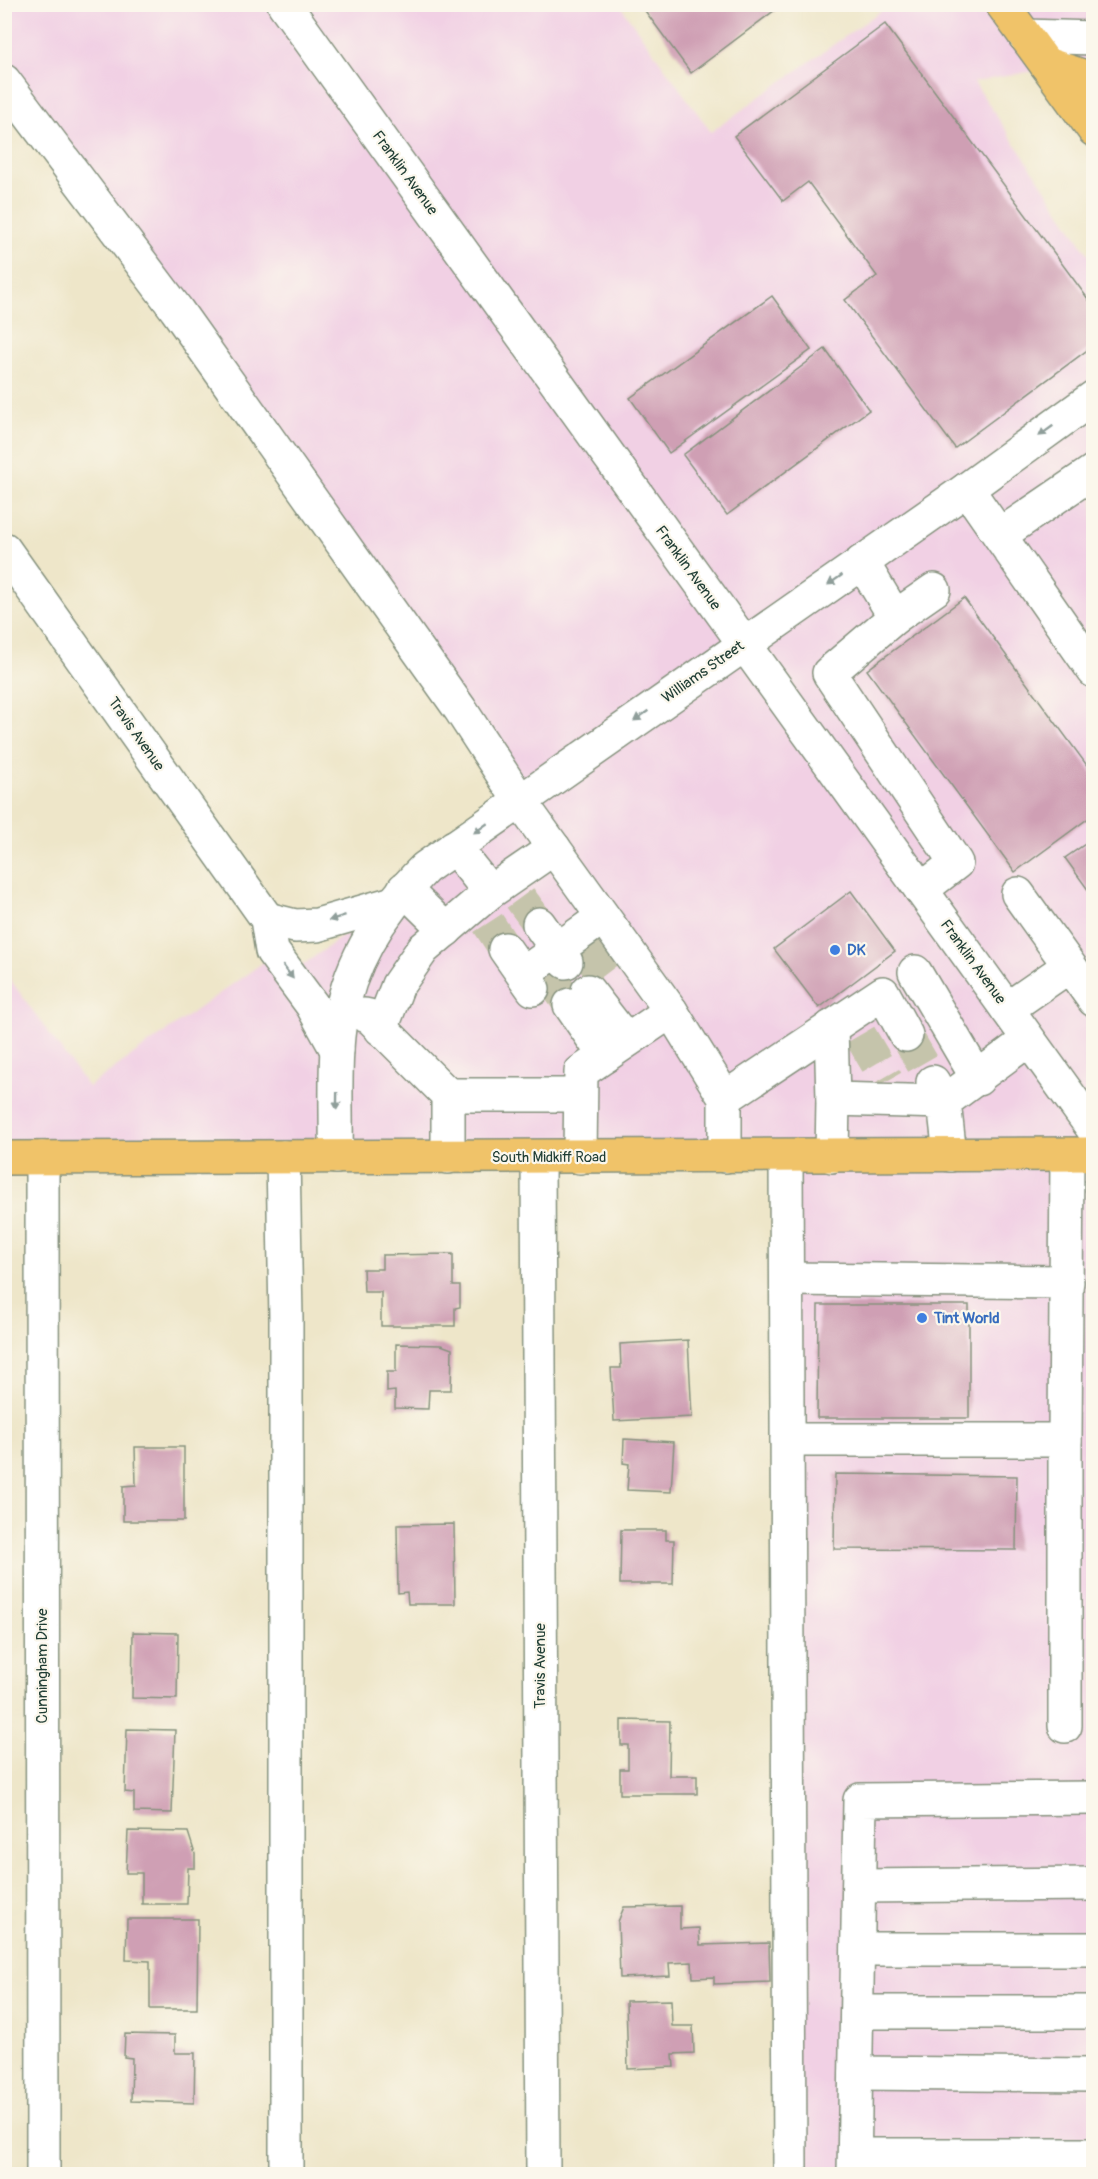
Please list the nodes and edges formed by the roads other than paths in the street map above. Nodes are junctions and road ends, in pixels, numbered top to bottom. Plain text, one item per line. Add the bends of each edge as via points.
1 (284, 4) edge
2 (1002, 4) edge
3 (1025, 36) junction
4 (1094, 38) edge
5 (1046, 64) junction
6 (1094, 80) edge
7 (4, 81) edge
8 (1094, 130) edge
9 (1093, 398) edge
10 (1094, 471) edge
11 (967, 489) junction
12 (1000, 535) junction
13 (4, 549) edge
14 (862, 562) junction
15 (934, 590) dead end
16 (895, 616) junction
17 (743, 644) junction
18 (1094, 671) edge
19 (846, 700) junction
20 (805, 727) junction
21 (520, 801) junction
22 (454, 847) junction
23 (554, 848) junction
24 (921, 890) junction
25 (1018, 894) dead end
26 (399, 896) junction
27 (603, 917) junction
28 (267, 919) junction
29 (446, 930) junction
30 (530, 938) junction
31 (957, 939) junction
32 (1069, 966) junction
33 (915, 972) junction
34 (883, 993) junction
35 (347, 995) junction
36 (1094, 1000) edge
37 (1007, 1010) junction
38 (670, 1011) junction
39 (846, 1026) junction
40 (381, 1029) junction
41 (906, 1035) tunnel mouth
42 (1028, 1040) junction
43 (338, 1050) junction
44 (609, 1057) junction
45 (978, 1079) junction
46 (938, 1091) junction
47 (448, 1095) junction
48 (725, 1098) junction
49 (833, 1100) junction
50 (1094, 1130) edge
51 (1080, 1154) edge
52 (950, 1155) junction
53 (725, 1156) junction
54 (786, 1156) junction
55 (832, 1156) junction
56 (283, 1157) junction
57 (336, 1157) junction
58 (448, 1157) junction
59 (538, 1157) junction
60 (580, 1157) junction
61 (4, 1158) edge
62 (42, 1158) junction
63 (787, 1280) junction
64 (1067, 1282) junction
65 (787, 1440) junction
66 (1065, 1440) junction
67 (1065, 1726) dead end
68 (1094, 1798) edge
69 (1094, 1884) edge
70 (859, 1886) junction
71 (1094, 1948) edge
72 (858, 1950) junction
73 (857, 2012) junction
74 (1094, 2012) edge
75 (856, 2073) junction
76 (1094, 2075) edge
77 (1094, 2155) edge
78 (854, 2165) edge
79 (43, 2175) edge
80 (286, 2175) edge
81 (543, 2175) edge
82 (790, 2175) edge

1 - 17 street, Franklin Avenue
2 - 3 main road
3 - 4 street
3 - 5 main road
5 - 6 main road
5 - 8 main road
7 - 21 street via 176,309 460,709
9 -> 11 street, Williams Street
10 - 12 street
11 - 12 street
11 - 14 street, Williams Street
12 - 18 street
13 - 28 street, Travis Avenue
14 - 16 street
14 -> 17 street, Williams Street
15 - 16 street
16 - 19 street via 829,673
17 - 20 street, Franklin Avenue
17 -> 21 street, Williams Street
19 - 20 street
19 - 24 street via 956,863
20 - 24 street, Franklin Avenue
21 -> 22 street, Williams Street
21 - 23 street
22 - 26 street, Williams Street via 425,867
22 - 30 street
23 - 27 street
23 - 30 street
24 - 31 street, Franklin Avenue
25 - 32 street
26 -> 28 street via 317,925 295,926
26 - 29 street
26 - 35 street, Williams Street via 373,930
27 - 30 street
27 - 38 street
28 -> 43 street, Travis Avenue via 272,951 312,1005
29 - 30 street
29 - 40 street via 423,949 398,985
31 - 33 street
31 - 37 street, Franklin Avenue
32 - 36 street
32 - 37 street
33 - 34 street
33 - 45 street
34 - 39 street
34 - 41 street
35 - 40 street
35 - 43 street
37 - 42 street, Franklin Avenue
38 - 44 street
38 - 48 street
39 - 48 street
39 - 49 street
40 - 47 street
42 - 45 street
42 - 50 street, Franklin Avenue
43 -> 57 street
44 - 44 street via 579,998
44 - 47 street
44 - 60 street
45 - 46 street
46 - 49 street via 892,1091
46 - 52 street
47 - 58 street
48 - 53 street
49 - 55 street
51 - 52 main road, South Midkiff Road
51 - 64 street
52 - 55 main road, South Midkiff Road
53 - 54 main road, South Midkiff Road
53 - 60 main road, South Midkiff Road
54 - 55 main road, South Midkiff Road
54 - 63 street
56 - 57 main road, South Midkiff Road
56 - 62 main road, South Midkiff Road
56 - 80 street
57 - 58 main road, South Midkiff Road
58 - 59 main road, South Midkiff Road
59 - 60 main road, South Midkiff Road
59 - 81 street, Travis Avenue
61 - 62 main road, South Midkiff Road
62 - 79 street, Cunningham Drive
63 - 64 street
63 - 65 street
64 - 66 street
65 - 66 street
65 - 82 street
66 - 67 street
68 - 70 street via 860,1800
69 - 70 street
70 - 72 street
71 - 72 street
72 - 73 street
73 - 74 street
73 - 75 street
75 - 76 street
75 - 78 street
77 - 78 street

